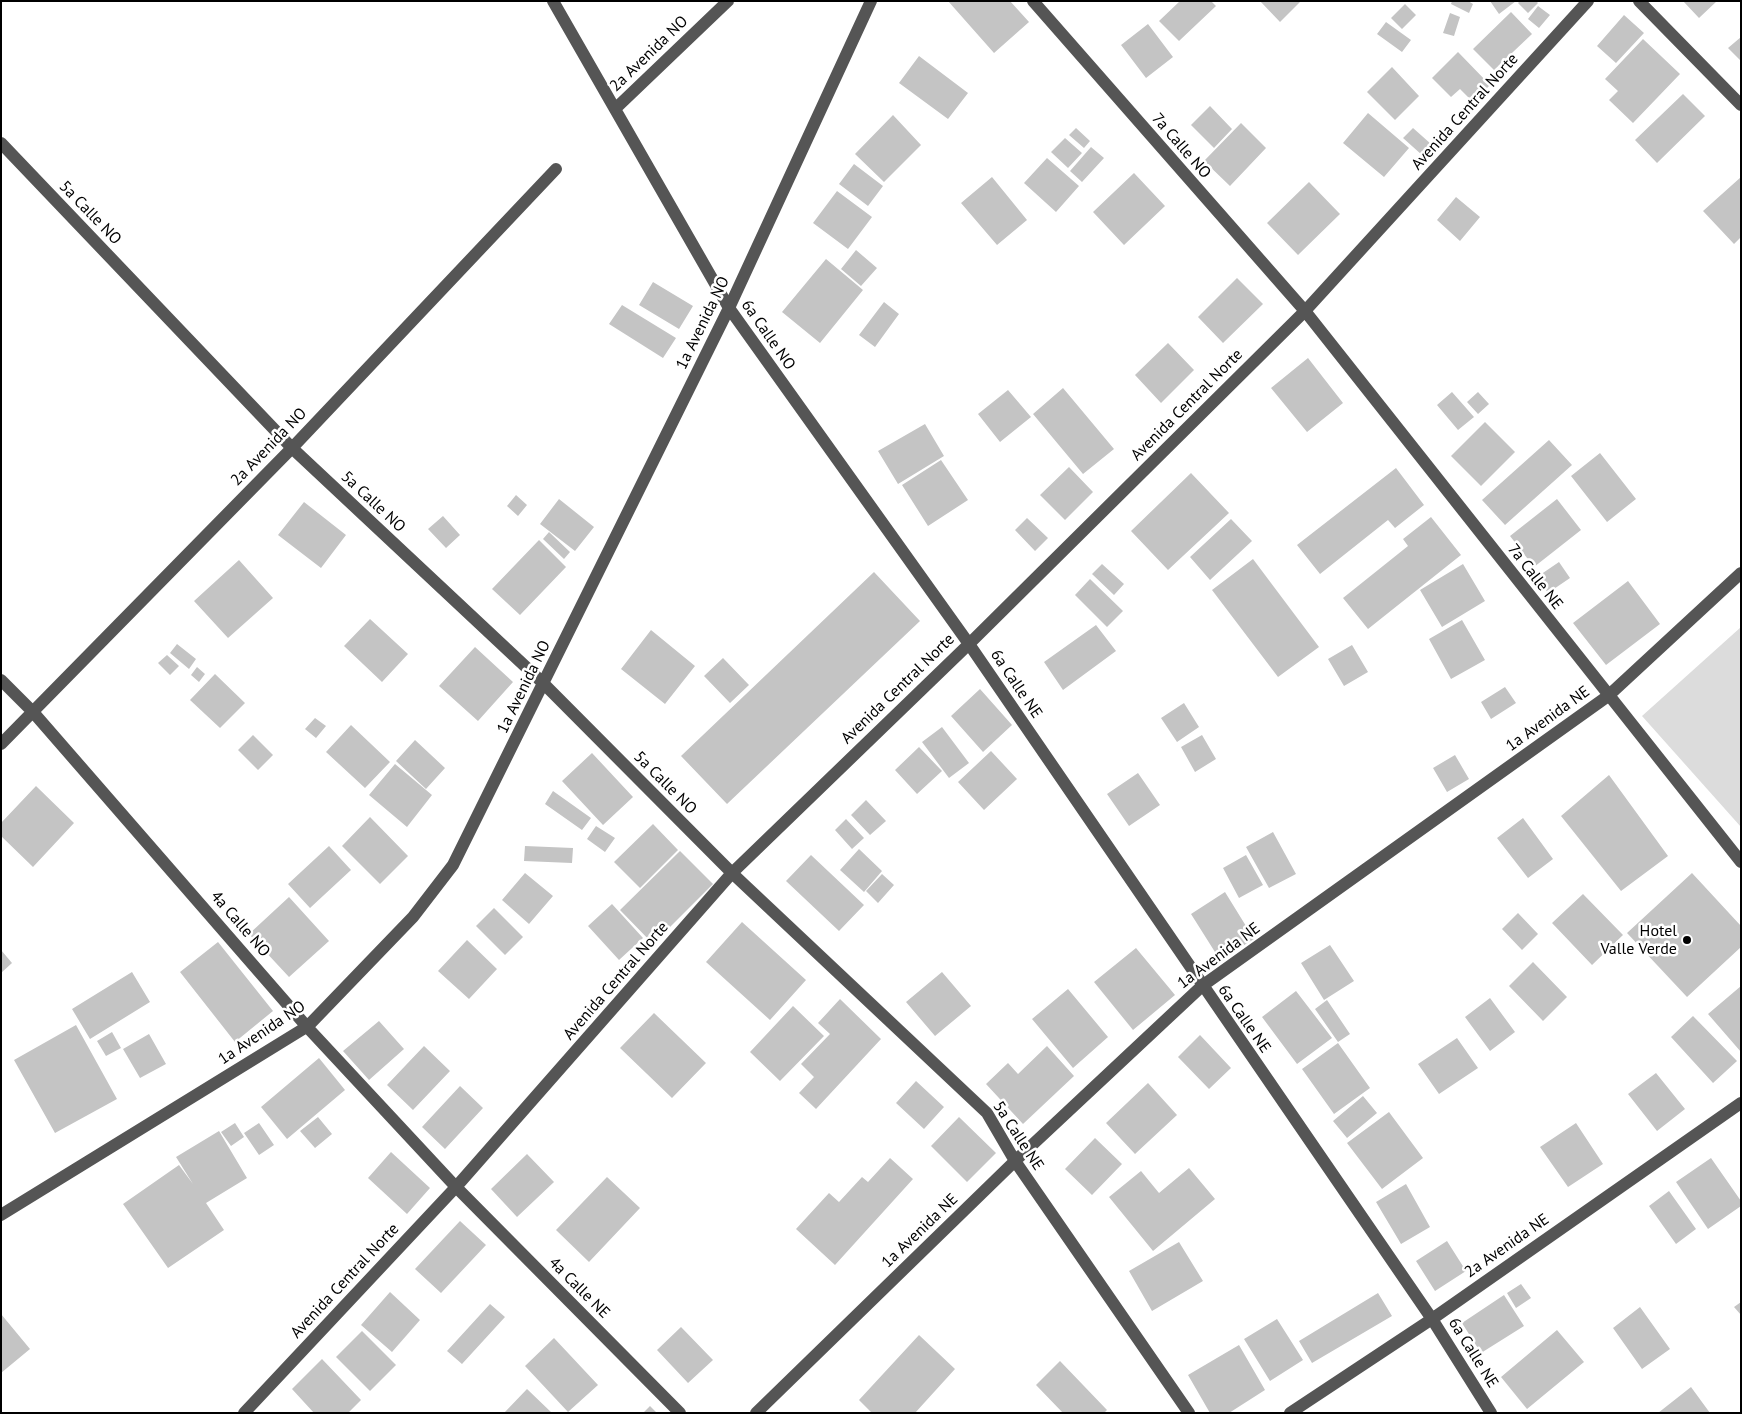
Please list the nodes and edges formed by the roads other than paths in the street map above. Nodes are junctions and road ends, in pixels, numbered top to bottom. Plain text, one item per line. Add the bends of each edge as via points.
1 (553, 1) edge
2 (728, 1) edge
3 (871, 1) edge
4 (1033, 1) edge
5 (1588, 1) edge
6 (1640, 1) edge
7 (1741, 105) edge
8 (615, 109) junction
9 (1, 143) edge
10 (556, 169) dead end
11 (729, 308) junction
12 (1305, 311) junction
13 (292, 448) junction
14 (1741, 573) edge
15 (968, 644) junction
16 (1, 680) edge
17 (543, 684) junction
18 (1608, 696) junction
19 (33, 712) junction
20 (1, 744) edge
21 (1741, 862) edge
22 (732, 873) junction
23 (1202, 986) junction
24 (308, 1026) junction
25 (1741, 1103) edge
26 (1015, 1161) junction
27 (456, 1187) junction
28 (1, 1215) edge
29 (1432, 1319) junction
30 (244, 1413) edge
31 (680, 1413) edge
32 (756, 1413) edge
33 (1189, 1413) edge
34 (1290, 1413) edge
35 (1491, 1413) edge

1 - 8 street, 6a Calle NO
2 - 8 street, 2a Avenida NO
3 - 11 street, 1a Avenida NO
4 - 12 street, 7a Calle NO
5 - 12 street, Avenida Central Norte
6 - 7 street
8 - 11 street, 6a Calle NO
9 - 13 street, 5a Calle NO
10 - 13 street, 2a Avenida NO
11 - 15 street, 6a Calle NO
11 - 17 street, 1a Avenida NO
12 - 15 street, Avenida Central Norte
12 - 18 street, 7a Calle NE
13 - 17 street, 5a Calle NO
13 - 19 street, 2a Avenida NO
14 - 18 street, 1a Avenida NE
15 - 22 street, Avenida Central Norte
15 - 23 street, 6a Calle NE
16 - 19 street, 4a Calle NO
17 - 22 street, 5a Calle NO
17 - 24 street, 1a Avenida NO via 453,865 413,917
18 - 21 street, 7a Calle NE
18 - 23 street, 1a Avenida NE
19 - 20 street, 2a Avenida NO
19 - 24 street, 4a Calle NO
22 - 26 street, 5a Calle NE via 987,1113
22 - 27 street, Avenida Central Norte
23 - 26 street, 1a Avenida NE
23 - 29 street, 6a Calle NE
24 - 27 street, 4a Calle NO
24 - 28 street, 1a Avenida NO
25 - 29 street, 2a Avenida NE
26 - 32 street, 1a Avenida NE
26 - 33 street, 5a Calle NE
27 - 30 street, Avenida Central Norte
27 - 31 street, 4a Calle NE
29 - 34 street, 2a Avenida NE
29 - 35 street, 6a Calle NE

